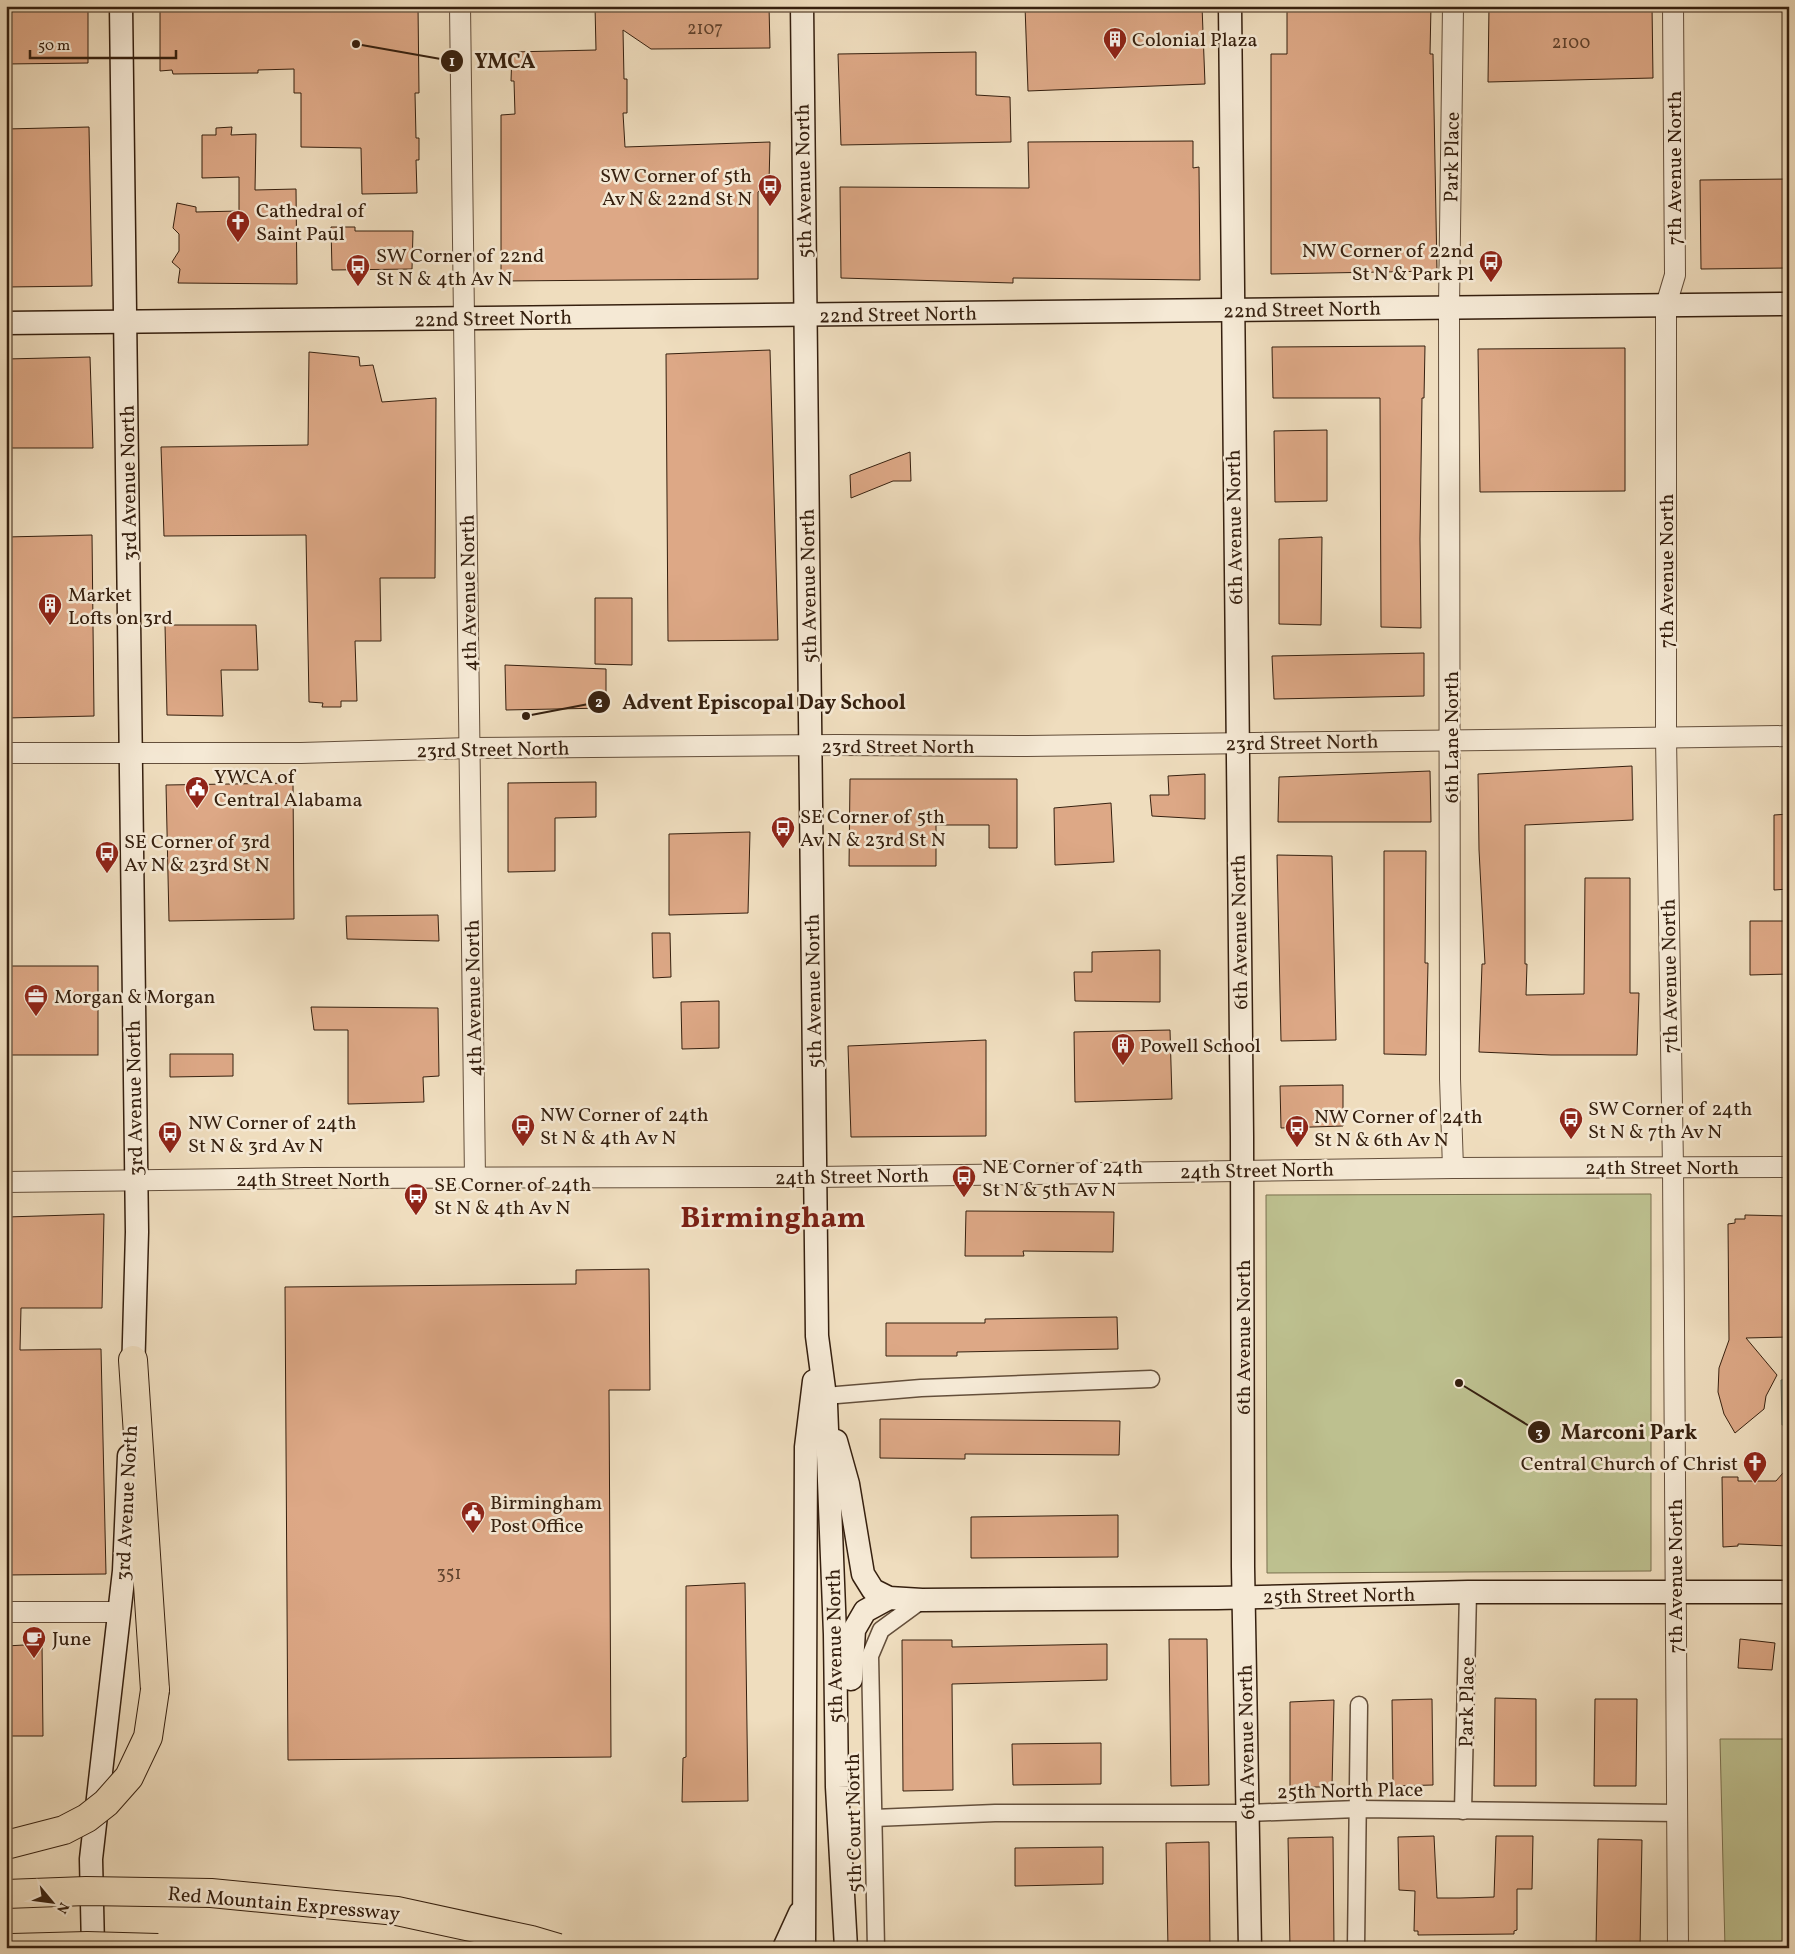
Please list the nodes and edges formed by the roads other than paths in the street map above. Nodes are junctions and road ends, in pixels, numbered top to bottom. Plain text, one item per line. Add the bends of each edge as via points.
1 (121, 6) edge
2 (460, 6) edge
3 (802, 6) edge
4 (1230, 6) edge
5 (1453, 6) edge
6 (1673, 6) edge
7 (1789, 304) edge
8 (1666, 305) junction
9 (1449, 307) junction
10 (1232, 310) junction
11 (804, 315) junction
12 (464, 318) junction
13 (126, 322) junction
14 (6, 323) edge
15 (1789, 736) edge
16 (1666, 738) junction
17 (1451, 740) junction
18 (1237, 743) junction
19 (810, 746) junction
20 (470, 748) junction
21 (6, 753) edge
22 (131, 754) junction
23 (1672, 1167) junction
24 (1789, 1167) edge
25 (1453, 1168) junction
26 (1242, 1170) junction
27 (816, 1177) junction
28 (475, 1179) junction
29 (6, 1182) edge
30 (135, 1182) junction
31 (818, 1345) junction
32 (133, 1360) junction
33 (1151, 1379) dead end
34 (825, 1400) junction
35 (1675, 1591) junction
36 (1468, 1592) junction
37 (1789, 1592) edge
38 (890, 1598) junction
39 (1243, 1598) junction
40 (922, 1600) junction
41 (6, 1612) edge
42 (120, 1612) junction
43 (1360, 1705) dead end
44 (1358, 1809) junction
45 (1463, 1811) junction
46 (1247, 1813) junction
47 (1677, 1813) junction
48 (874, 1818) junction
49 (6, 1846) edge
50 (6, 1894) edge
51 (804, 1906) junction
52 (12, 1948) edge
53 (94, 1948) edge
54 (158, 1948) edge
55 (558, 1948) edge
56 (784, 1948) edge
57 (804, 1948) edge
58 (846, 1948) edge
59 (852, 1948) edge
60 (876, 1948) edge
61 (1250, 1948) edge
62 (1356, 1948) edge
63 (1678, 1948) edge

1 - 13 main road, 3rd Avenue North
2 - 12 street, 4th Avenue North
3 - 11 main road, 5th Avenue North
4 - 10 main road, 6th Avenue North
5 - 9 street, Park Place
6 - 8 street, 7th Avenue North via 1675,274
7 - 8 main road, 22nd Street North
8 - 9 main road, 22nd Street North
8 - 16 street, 7th Avenue North
9 - 10 main road, 22nd Street North
9 - 17 street, 6th Lane North
10 - 11 main road, 22nd Street North
10 - 18 main road, 6th Avenue North
11 - 12 main road, 22nd Street North
11 - 19 main road, 5th Avenue North
12 - 13 main road, 22nd Street North
12 - 20 street, 4th Avenue North
13 - 14 main road, 22nd Street North
13 - 22 main road, 3rd Avenue North
15 - 16 street, 23rd Street North
16 - 17 street, 23rd Street North
16 - 23 street, 7th Avenue North
17 - 18 street, 23rd Street North
17 - 25 street, 6th Lane North
18 - 19 street, 23rd Street North
18 - 26 main road, 6th Avenue North
19 - 20 street, 23rd Street North
19 - 27 main road, 5th Avenue North
20 - 22 street, 23rd Street North
20 - 28 street, 4th Avenue North
21 - 22 street, 23rd Street North
22 - 30 main road, 3rd Avenue North
23 - 24 street, 24th Street North
23 - 25 street, 24th Street North
23 - 35 street, 7th Avenue North
25 - 26 street, 24th Street North
26 - 27 street, 24th Street North
26 - 39 main road, 6th Avenue North
27 - 28 street, 24th Street North
27 - 31 main road, 5th Avenue North
28 - 30 street, 24th Street North
29 - 30 street, 24th Street North
30 - 32 main road, 3rd Avenue North via 137,1232
31 - 34 main road, 5th Avenue North
31 - 51 main road, 5th Avenue North via 806,1447
32 - 42 main road, 3rd Avenue North
32 - 49 highway, bridge via 155,1690 148,1737 129,1777 106,1803 87,1818 64,1830
33 - 34 street via 921,1388
34 - 38 main road via 848,1484 863,1574 873,1590
34 - 58 main road, 5th Avenue North via 835,1634 837,1787
35 - 36 main road, 25th Street North
35 - 37 main road, 25th Street North
35 - 47 street, 7th Avenue North
36 - 39 main road, 25th Street North
36 - 45 street, Park Place
38 - 40 main road, 25th Street North
38 - 59 main road via 865,1611 854,1630 850,1652
39 - 40 main road, 25th Street North
39 - 46 main road, 6th Avenue North
40 - 48 street, 5th Court North via 881,1630 870,1656
41 - 42 street
42 - 53 main road, 3rd Avenue North via 91,1859
43 - 44 street
44 - 45 street, 25th North Place
44 - 46 street, 25th North Place
44 - 62 street
45 - 47 street, 25th North Place
46 - 48 street, 25th North Place via 994,1813
46 - 61 main road, 6th Avenue North
47 - 63 street, 7th Avenue North
48 - 60 street, 5th Court North
50 - 55 highway, Red Mountain Expressway, bridge via 86,1890 211,1893 396,1911
51 - 56 main road
51 - 57 main road, 5th Avenue North
52 - 54 highway, bridge

